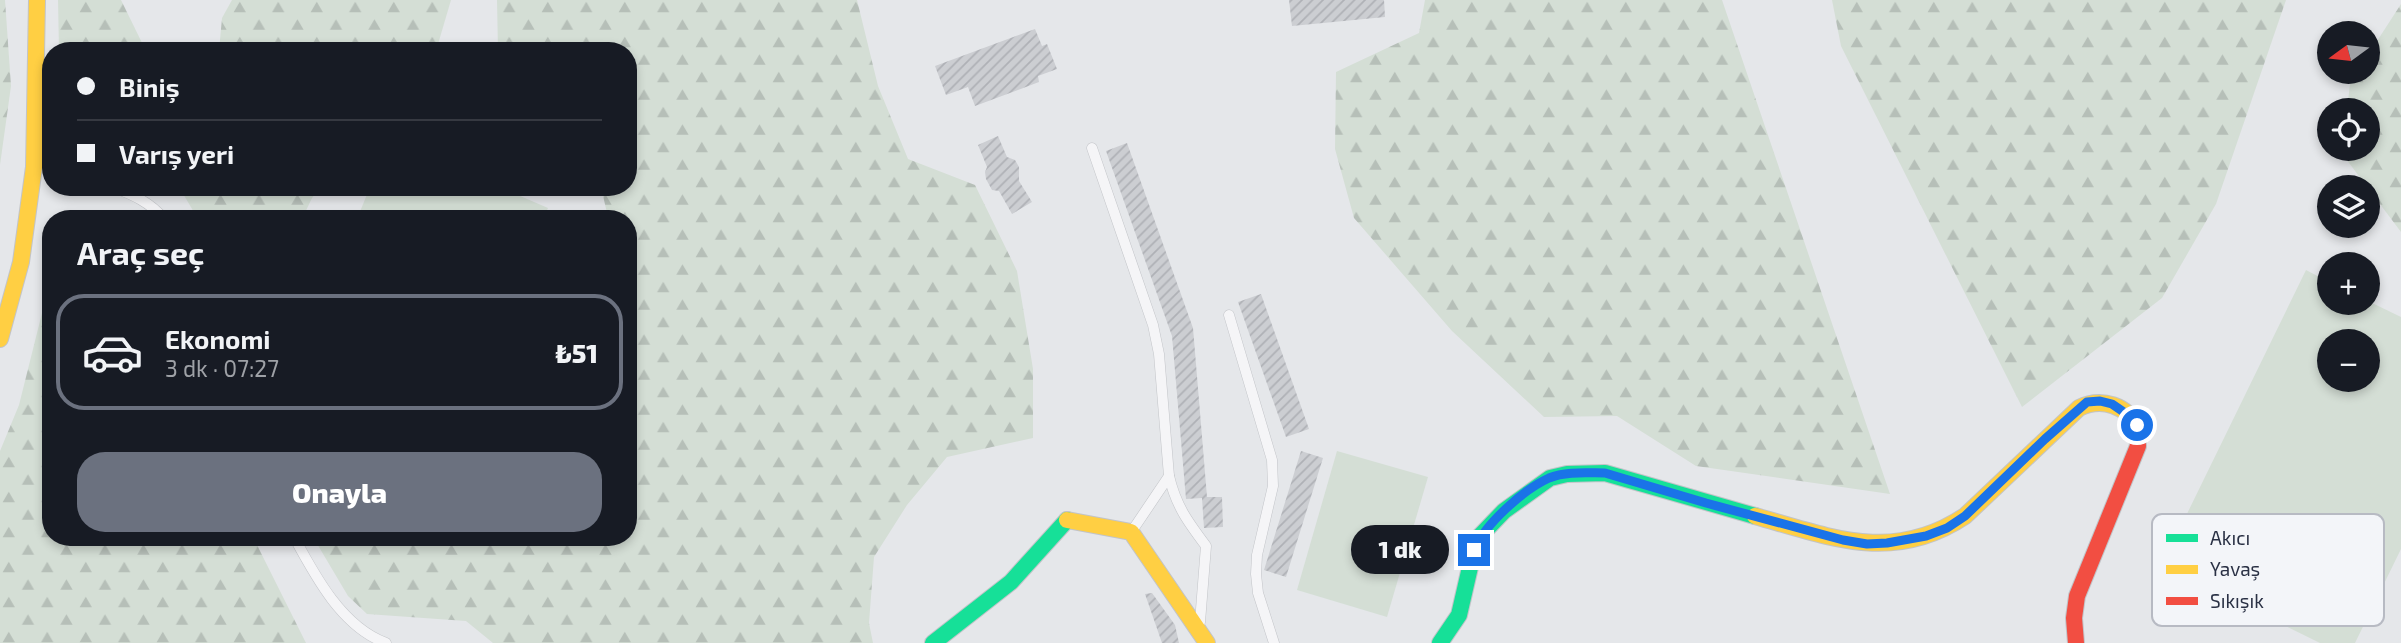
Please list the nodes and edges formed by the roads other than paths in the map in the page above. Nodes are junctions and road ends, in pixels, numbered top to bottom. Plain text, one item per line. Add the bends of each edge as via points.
1 (37, 0) edge
2 (1092, 148) dead end
3 (135, 196) edge
4 (156, 210) edge
5 (1229, 315) dead end
6 (0, 339) edge
7 (1169, 476) junction
8 (1131, 532) junction
9 (299, 546) edge
10 (1203, 637) edge
11 (386, 643) edge
12 (933, 643) edge
13 (1274, 643) edge
14 (1440, 643) edge
15 (2076, 643) edge

1 - 6 street via 38,168 21,262
2 - 7 lane via 1153,326
3 - 4 lane
5 - 13 lane via 1272,460 1273,486 1256,574
7 - 8 lane
7 - 10 lane via 1181,513 1206,547
8 - 10 street
8 - 12 street via 1067,520 1011,582
9 - 11 lane via 346,616 361,631
14 - 15 street via 1459,615 1480,536 1504,511 1550,478 1605,473 1843,540 1887,543 1926,536 1965,516 2079,408 2100,401 2131,417 2137,425 2138,446 2077,596

